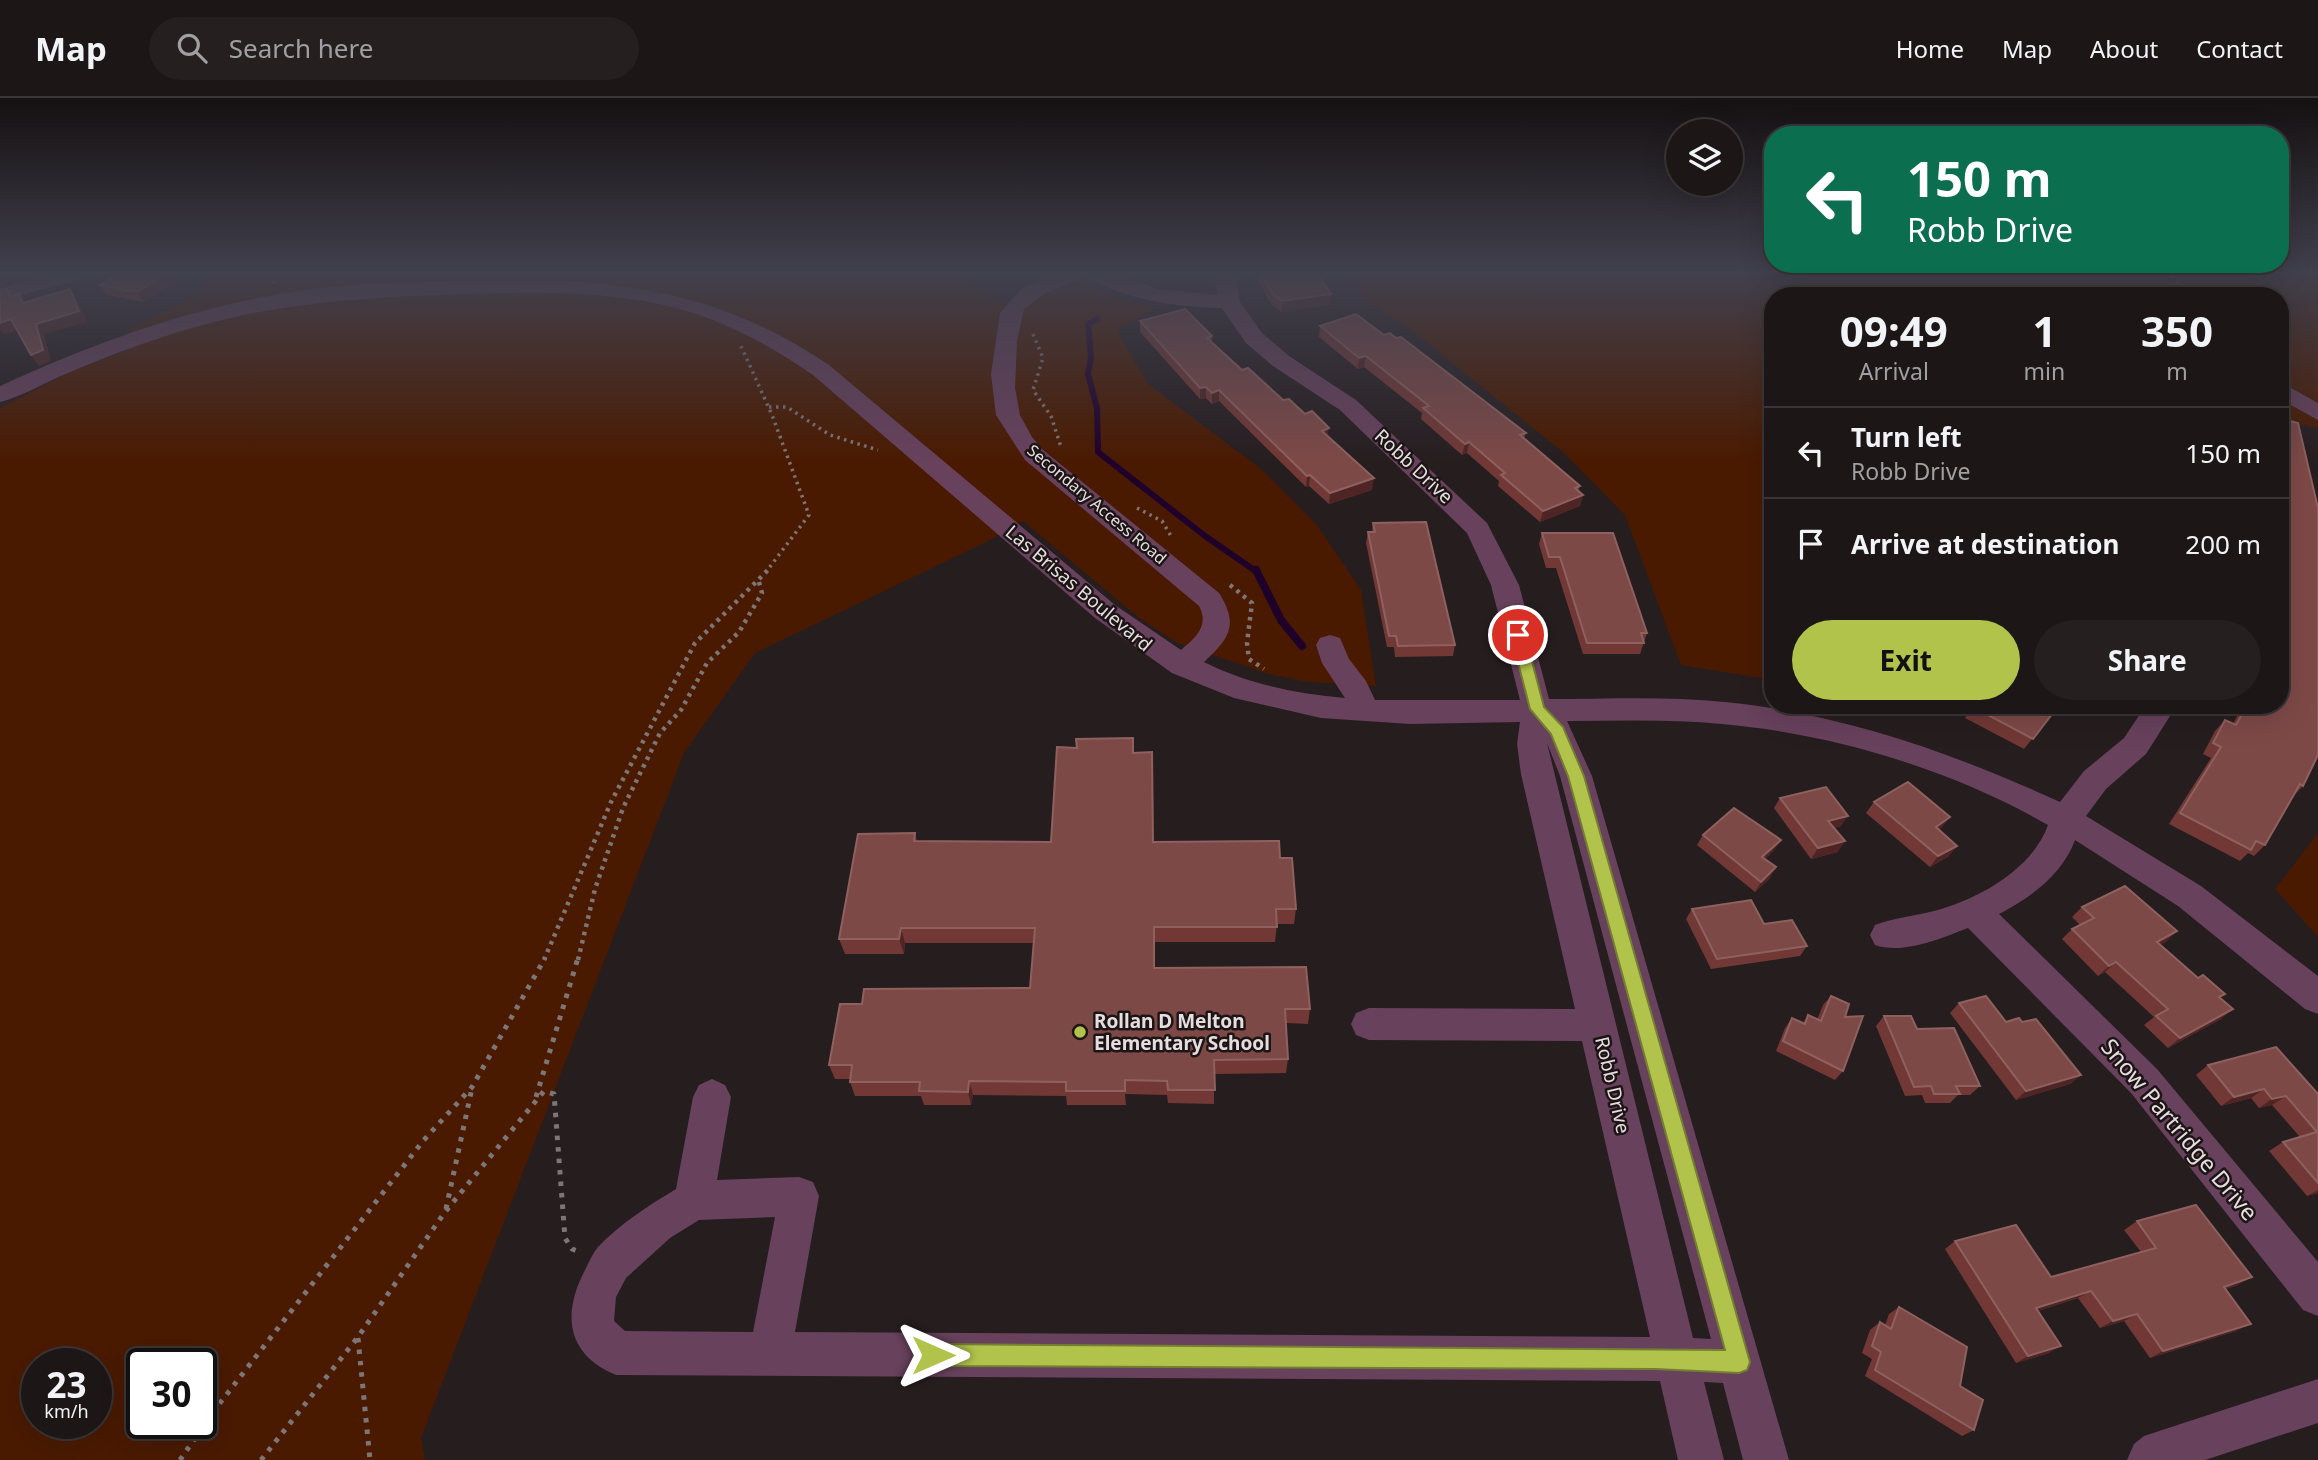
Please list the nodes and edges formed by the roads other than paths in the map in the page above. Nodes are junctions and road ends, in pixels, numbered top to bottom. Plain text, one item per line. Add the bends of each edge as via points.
1 (149, 335) edge
2 (766, 335) edge
3 (1007, 335) edge
4 (1250, 335) edge
5 (4, 389) edge
6 (2289, 395) edge
7 (2318, 413) edge
8 (1329, 645) dead end
9 (1182, 666) junction
10 (1537, 709) junction
11 (1362, 710) junction
12 (2156, 714) edge
13 (2066, 818) junction
14 (1974, 911) junction
15 (1887, 935) dead end
16 (2318, 998) edge
17 (1369, 1024) dead end
18 (1600, 1025) junction
19 (712, 1097) dead end
20 (694, 1201) junction
21 (2318, 1295) edge
22 (770, 1354) junction
23 (1675, 1359) junction
24 (1739, 1362) junction
25 (2318, 1401) edge
26 (1701, 1460) edge
27 (1766, 1460) edge
28 (2150, 1460) edge

1 - 5 street, Las Brisas Boulevard
2 - 9 street, Las Brisas Boulevard via 817,367 1124,629
3 - 9 street, Secondary Access Road via 1000,387 1024,444 1216,605 1219,624
4 - 10 street, Robb Drive via 1266,351 1348,405 1478,529 1505,585
6 - 7 street
8 - 11 street via 1332,658 1360,693
9 - 11 street, Las Brisas Boulevard via 1272,698
10 - 11 street, Las Brisas Boulevard
10 - 13 street, Las Brisas Boulevard via 1685,710 1795,722 1924,756
10 - 18 street, Robb Drive via 1532,744 1537,774
10 - 24 street, Robb Drive via 1558,731 1576,776
12 - 13 street via 2135,746 2095,780
13 - 14 street via 2057,845 2038,869 2007,894
13 - 16 street, Las Brisas Boulevard via 2198,899
14 - 15 street
14 - 21 street, Snow Partridge Drive via 2144,1081
17 - 18 street
18 - 23 street, Robb Drive
19 - 20 street
20 - 22 street via 799,1196
20 - 22 street via 656,1224 611,1263 595,1294 592,1330 616,1353
22 - 23 street
23 - 24 street
23 - 26 street, Robb Drive
24 - 27 street, Robb Drive
25 - 28 street via 2160,1452

